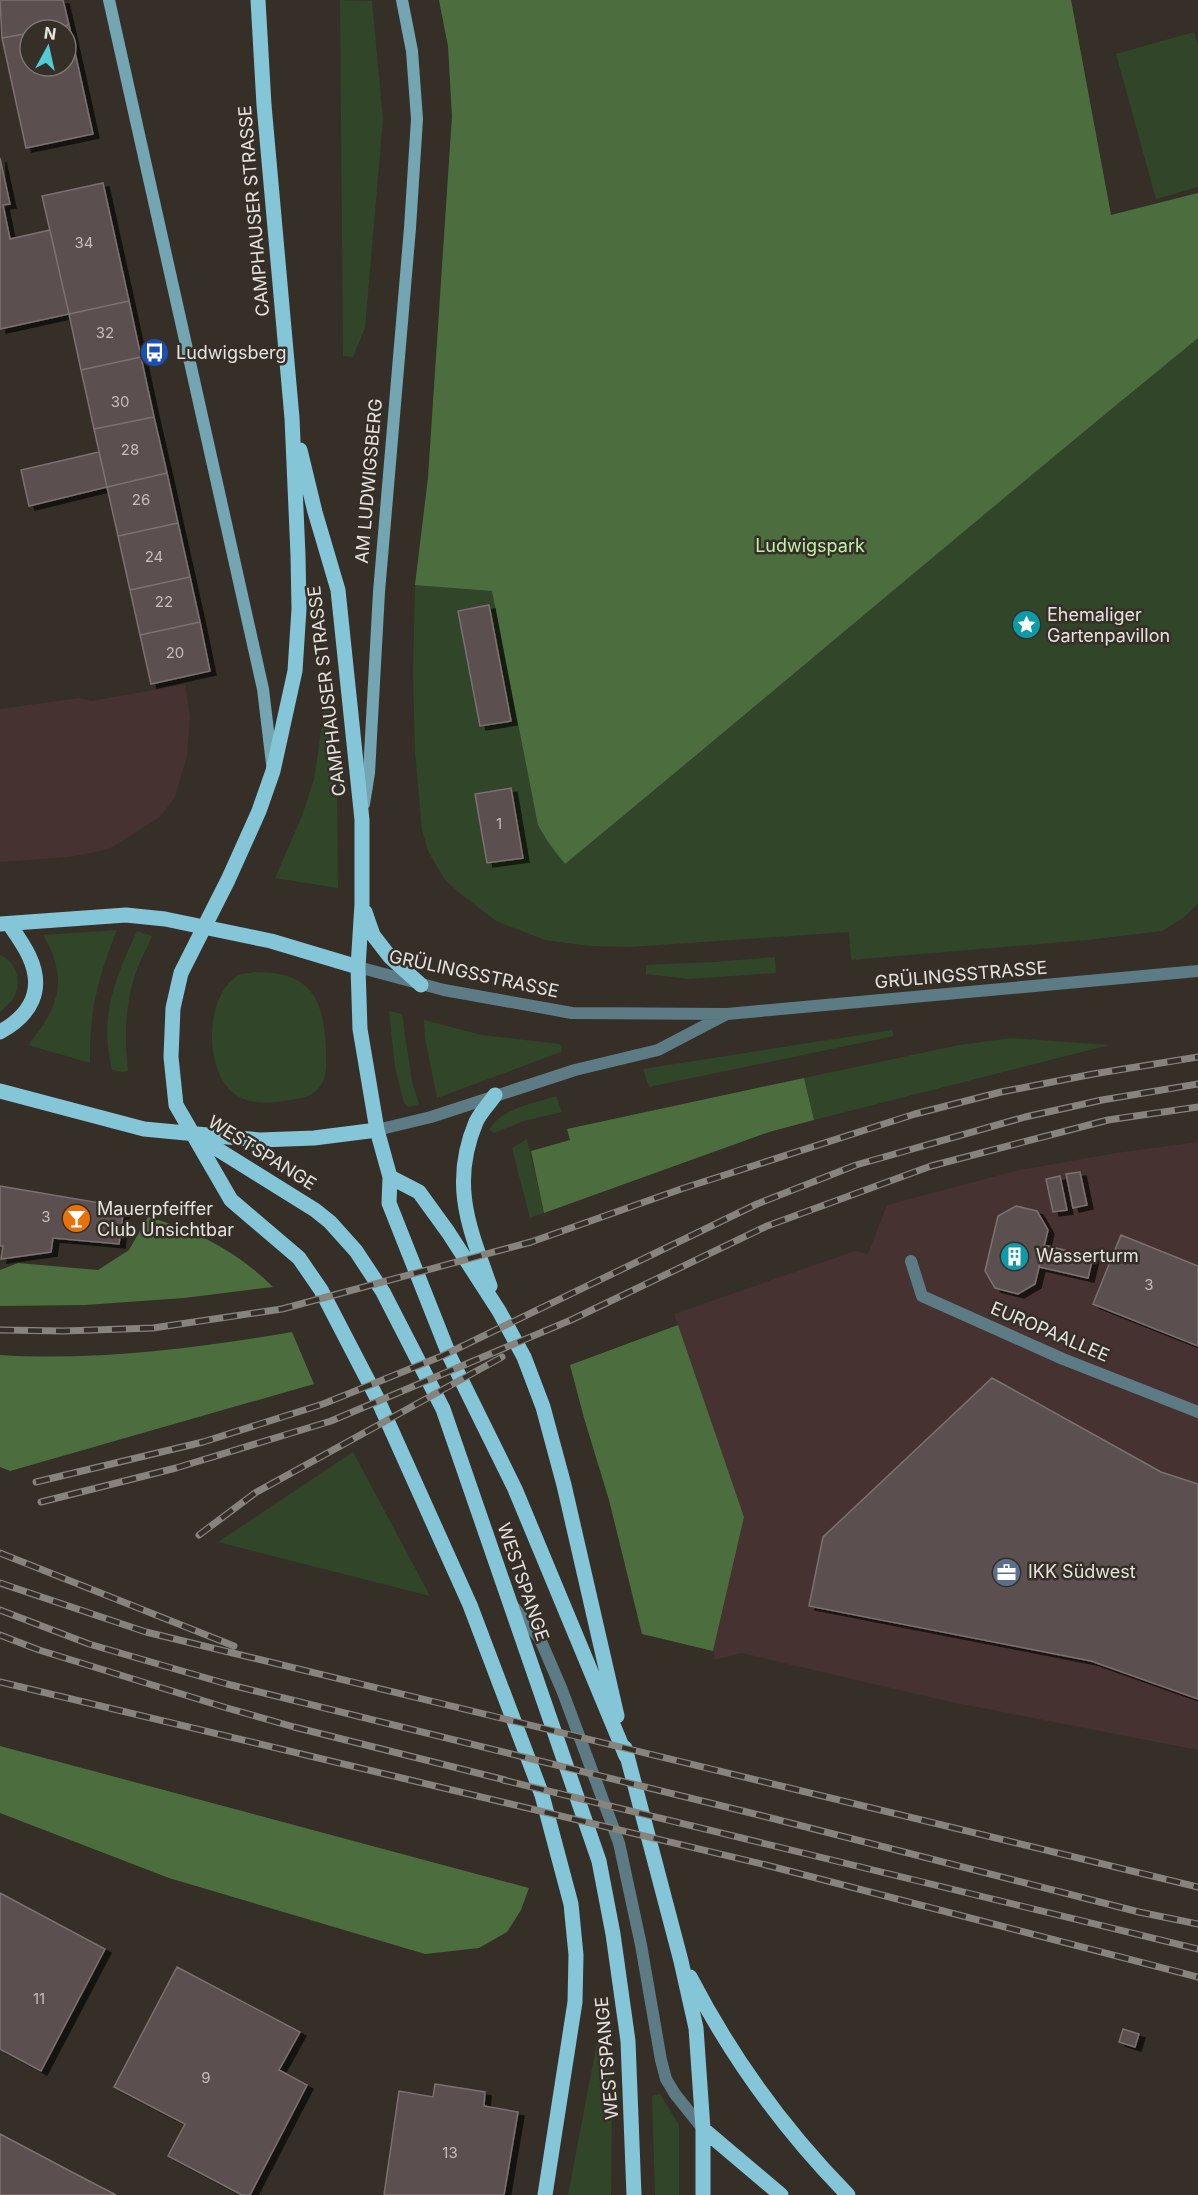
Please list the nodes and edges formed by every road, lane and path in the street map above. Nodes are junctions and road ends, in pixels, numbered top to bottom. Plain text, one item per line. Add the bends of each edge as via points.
1 (109, 0) edge
2 (258, 0) edge
3 (402, 0) edge
4 (292, 418) junction
5 (273, 771) junction
6 (362, 820) junction
7 (362, 904) junction
8 (5, 924) edge
9 (203, 927) junction
10 (358, 967) junction
11 (1198, 971) edge
12 (421, 985) junction
13 (727, 1014) junction
14 (0, 1032) edge
15 (0, 1091) edge
16 (495, 1095) junction
17 (377, 1130) junction
18 (190, 1132) junction
19 (390, 1177) junction
20 (911, 1261) dead end
21 (499, 1311) junction
22 (1198, 1412) edge
23 (510, 1602) junction
24 (626, 1756) junction
25 (681, 1961) junction
26 (703, 2129) junction
27 (545, 2195) edge
28 (634, 2195) edge
29 (703, 2195) edge
30 (781, 2195) edge
31 (848, 2195) edge

1 - 5 main road via 263,689
2 - 4 main road, CAMPHAUSER STRASSE
3 - 6 main road, AM LUDWIGSBERG via 412,51 417,119 379,592 369,773
4 - 5 main road, CAMPHAUSER STRASSE via 299,609 295,671
4 - 6 main road, CAMPHAUSER STRASSE via 338,590
5 - 9 main road via 240,854
6 - 7 main road, AM LUDWIGSBERG
7 - 10 main road, AM LUDWIGSBERG
7 - 12 main road via 373,935
8 - 9 main road via 126,915
8 - 14 main road via 29,956 37,984 31,1005 16,1024
9 - 10 main road
9 - 18 main road via 181,973 172,1008 171,1057 176,1105
10 - 12 street, GRÜLINGSSTRASSE
10 - 17 main road, AM LUDWIGSBERG via 360,1029
11 - 13 street, GRÜLINGSSTRASSE
12 - 13 street, GRÜLINGSSTRASSE via 572,1013
13 - 16 street, GRÜLINGSSTRASSE via 658,1050
15 - 18 main road via 144,1129
16 - 17 street, GRÜLINGSSTRASSE
16 - 21 main road via 477,1121 462,1178 471,1232
17 - 18 main road via 260,1140
17 - 19 main road, WESTSPANGE
18 - 23 main road, WESTSPANGE via 315,1209 367,1268 442,1409
18 - 27 main road, WESTSPANGE via 231,1200 299,1258 321,1290 377,1398 470,1605 542,1795 571,1904 576,1955 575,2002
19 - 21 main road, WESTSPANGE via 419,1192
19 - 24 main road, WESTSPANGE via 389,1203 431,1311 515,1489
20 - 22 street, EUROPAALLEE via 922,1296 1064,1359
21 - 24 main road, WESTSPANGE via 524,1358 543,1407
23 - 26 street via 540,1639 619,1843 663,2070 675,2094
23 - 28 main road, WESTSPANGE via 599,1861 628,2041
24 - 25 main road, WESTSPANGE
25 - 26 main road, WESTSPANGE via 696,2028
25 - 31 main road via 716,2027 758,2089 791,2133
26 - 29 main road, WESTSPANGE
26 - 30 main road

